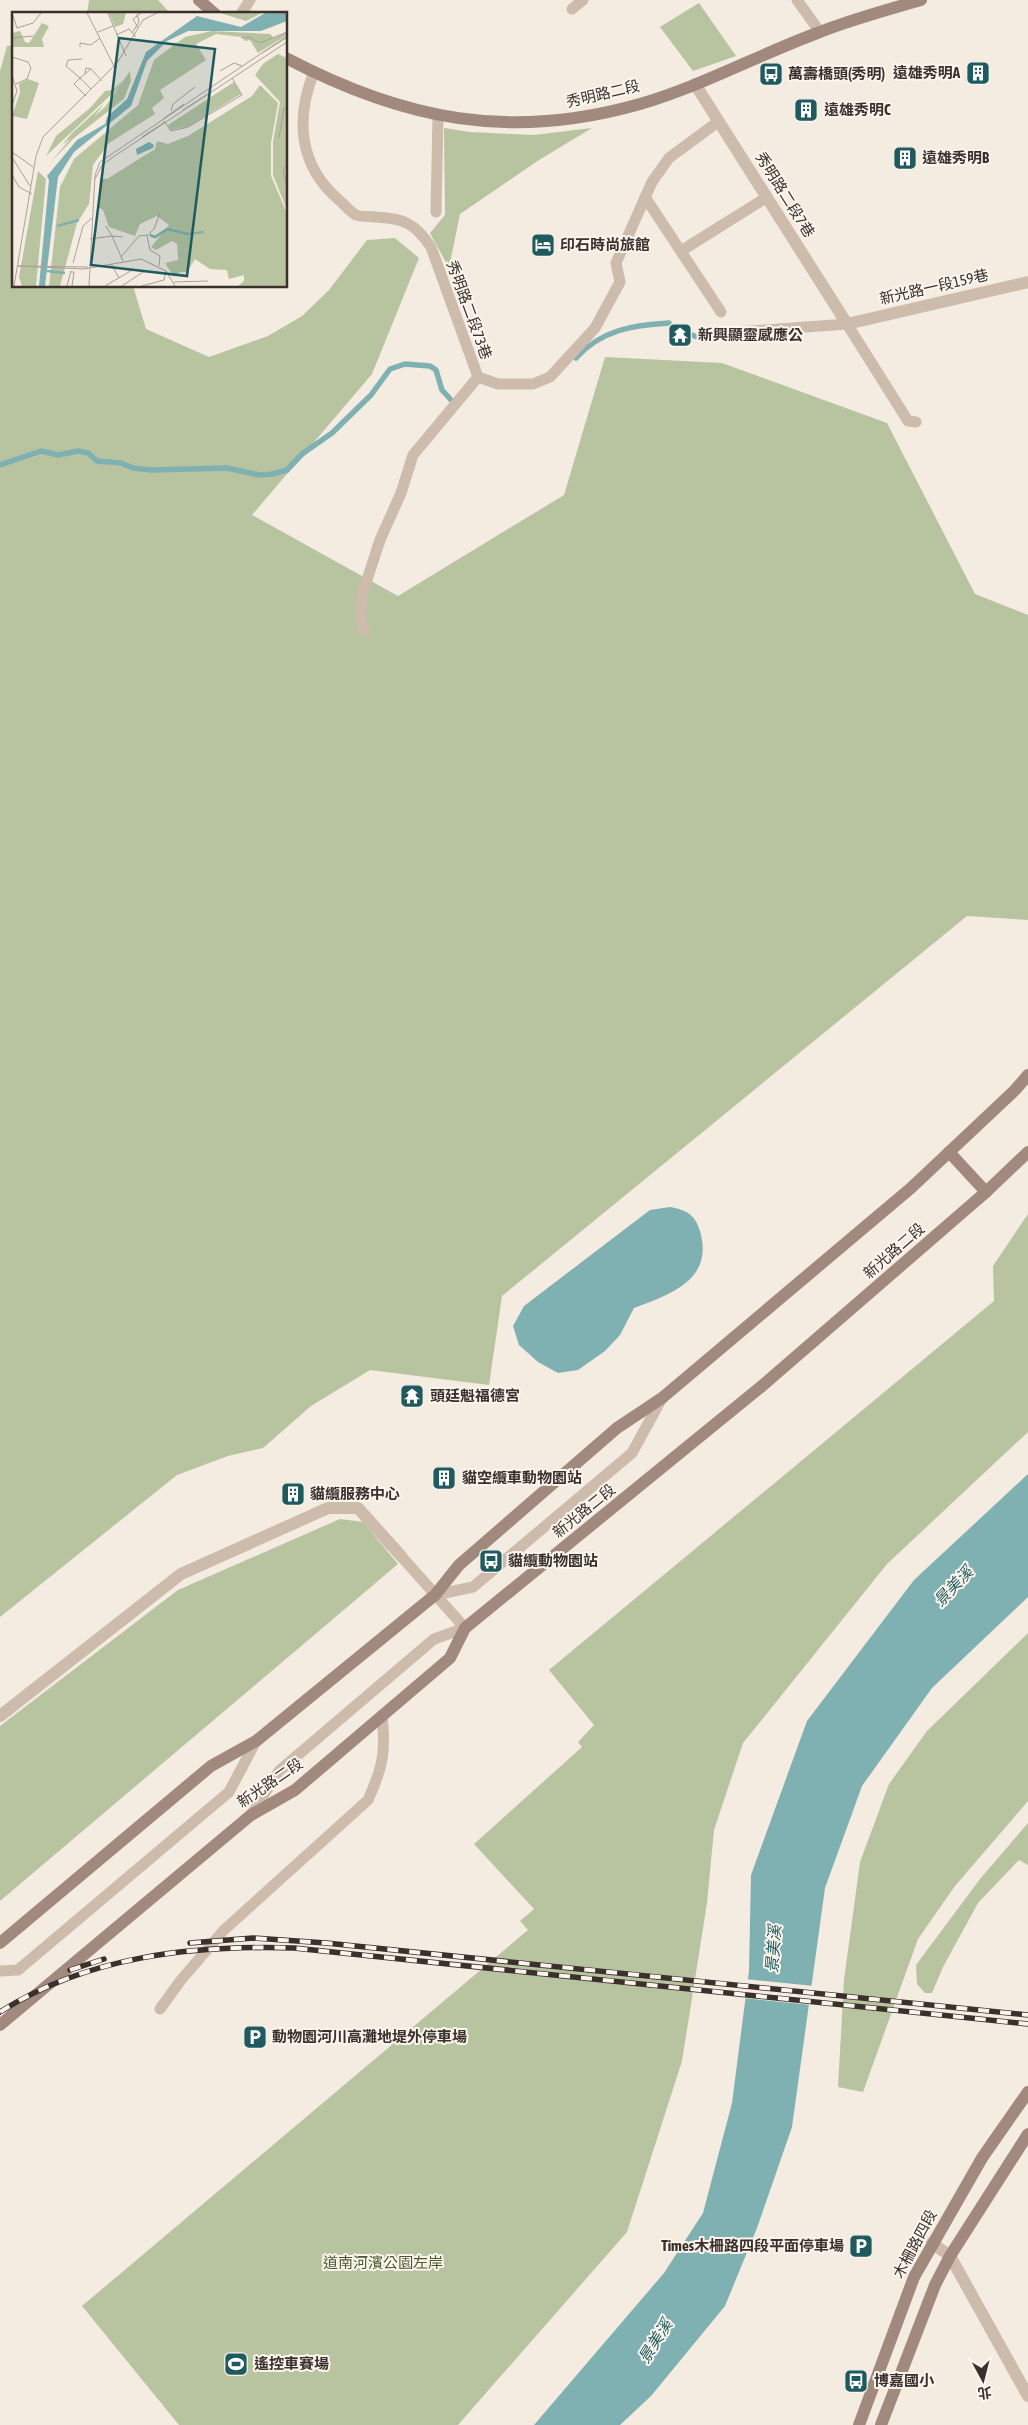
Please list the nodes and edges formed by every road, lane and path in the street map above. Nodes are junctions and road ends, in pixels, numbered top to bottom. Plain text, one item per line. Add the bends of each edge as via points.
1 (199, 0) edge
2 (250, 0) edge
3 (583, 0) edge
4 (797, 0) edge
5 (921, 0) edge
6 (572, 9) dead end
7 (214, 12) edge
8 (241, 12) edge
9 (820, 32) junction
10 (288, 59) edge
11 (314, 72) junction
12 (695, 84) junction
13 (438, 116) junction
14 (719, 121) junction
15 (645, 197) junction
16 (767, 197) junction
17 (436, 212) dead end
18 (681, 251) junction
19 (1028, 282) edge
20 (720, 312) dead end
21 (847, 324) junction
22 (722, 333) dead end
23 (478, 377) junction
24 (916, 422) dead end
25 (364, 630) dead end
26 (1028, 1075) edge
27 (949, 1152) junction
28 (1028, 1152) edge
29 (986, 1192) junction
30 (662, 1398) junction
31 (401, 1556) joint
32 (435, 1595) junction
33 (465, 1628) junction
34 (382, 1715) junction
35 (0, 1716) edge
36 (256, 1741) junction
37 (251, 1815) junction
38 (0, 1943) edge
39 (0, 1971) edge
40 (160, 2009) dead end
41 (0, 2025) edge
42 (1028, 2092) edge
43 (1028, 2134) edge
44 (932, 2243) junction
45 (950, 2256) junction
46 (1028, 2396) edge
47 (859, 2425) edge
48 (881, 2425) edge

1 - 7 street
2 - 8 lane
3 - 6 lane
4 - 9 lane
5 - 9 street, 秀明路二段
9 - 12 street, 秀明路二段
10 - 11 street, 秀明路二段
11 - 13 street, 秀明路二段 via 364,94
11 - 23 lane, 秀明路二段73巷 via 304,96 303,116 306,146 317,178 356,216 399,218 421,232 431,247
12 - 13 street, 秀明路二段 via 643,103 580,118 513,123
12 - 14 street, 秀明路二段7巷
13 - 17 lane
14 - 15 lane via 669,158
14 - 16 street, 秀明路二段7巷
15 - 18 lane
15 - 23 lane via 616,263 620,282 596,328 550,377 533,384 498,384
16 - 18 lane
16 - 21 street, 秀明路二段7巷
18 - 20 lane
19 - 21 street, 新光路一段159巷
21 - 22 lane, 新光路一段159巷
21 - 24 lane via 908,421
23 - 25 lane, 秀明路二段73巷 via 414,455 363,592 360,612
26 - 27 street
27 - 29 street
27 - 30 street via 911,1188
28 - 29 street, 新光路二段
29 - 33 street, 新光路二段 via 762,1386
30 - 32 street via 617,1428 459,1565
30 - 32 lane via 632,1453 473,1587
31 - 32 lane
31 - 35 street via 358,1508 328,1508 181,1574
32 - 33 lane
32 - 36 street
33 - 34 street, 新光路二段 via 450,1658
33 - 37 lane via 434,1640 279,1771
34 - 37 street, 新光路二段 via 295,1790
34 - 40 lane via 386,1744 379,1774 368,1800 224,1930
36 - 38 street via 211,1766
36 - 39 lane via 229,1792 18,1970
37 - 41 street, 新光路二段
42 - 44 street, 木柵路四段 via 982,2158
43 - 45 street
44 - 45 street
44 - 47 street, 木柵路四段 via 906,2296
45 - 46 street
45 - 48 street via 927,2302

